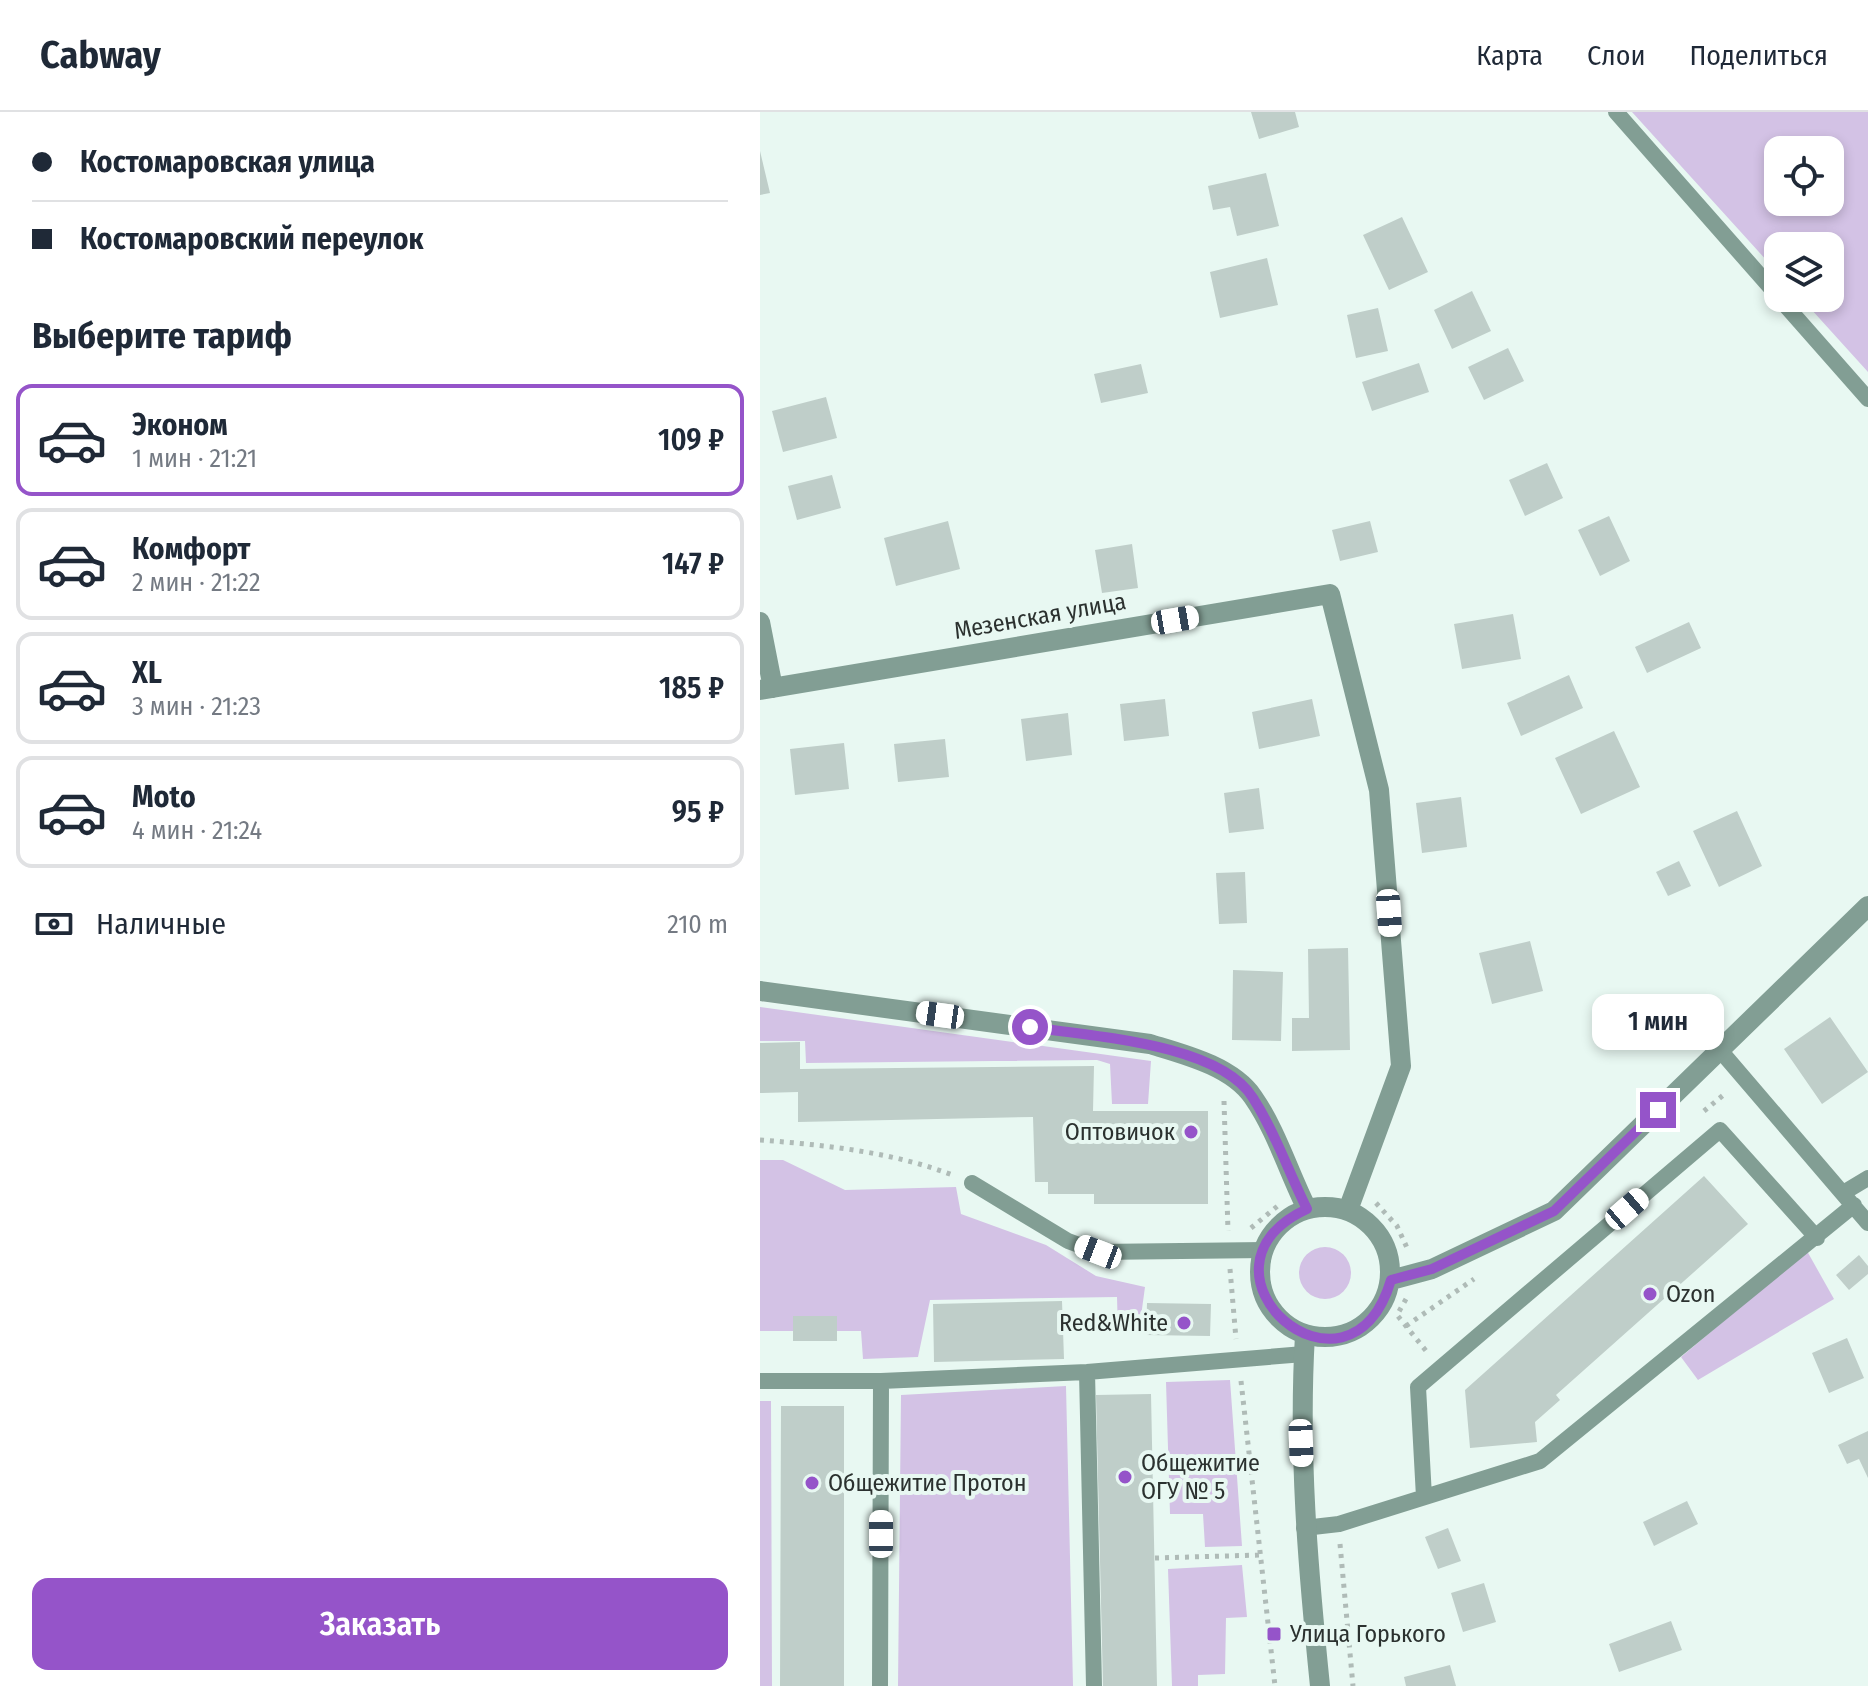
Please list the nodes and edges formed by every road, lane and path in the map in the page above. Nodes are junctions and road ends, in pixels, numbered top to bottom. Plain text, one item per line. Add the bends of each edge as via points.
1 (1616, 112) edge
2 (1764, 280) edge
3 (1792, 312) edge
4 (1868, 399) edge
5 (760, 622) edge
6 (766, 689) edge
7 (1868, 906) edge
8 (760, 991) edge
9 (1719, 1049) junction
10 (760, 1140) edge
11 (1868, 1178) edge
12 (972, 1183) joint
13 (1849, 1199) junction
14 (1351, 1201) junction
15 (1303, 1202) junction
16 (1868, 1223) edge
17 (1817, 1238) junction
18 (1229, 1250) junction
19 (1265, 1250) junction
20 (1412, 1275) junction
21 (1391, 1280) junction
22 (1304, 1344) junction
23 (1440, 1369) junction
24 (1087, 1372) junction
25 (760, 1381) edge
26 (881, 1381) junction
27 (1424, 1497) junction
28 (1339, 1524) junction
29 (1304, 1528) junction
30 (1261, 1555) dead end
31 (1155, 1558) dead end
32 (880, 1686) edge
33 (1094, 1686) edge
34 (1320, 1686) edge
35 (1353, 1686) edge

1 - 2 lane
3 - 4 lane
5 - 6 street
6 - 14 street, Мезенская улица via 1330,594 1379,790 1401,1066
7 - 9 street
8 - 15 street via 1150,1044 1190,1055 1252,1095
9 - 13 lane
9 - 20 street via 1554,1211
10 - 12 path via 927,1165
11 - 13 lane
12 - 18 lane via 1068,1241 1098,1252
13 - 16 lane
13 - 17 lane
14 - 15 street via 1328,1206
14 - 20 path via 1371,1199 1397,1226
14 - 21 street via 1382,1237
15 - 18 path via 1264,1215
15 - 19 street via 1278,1227
17 - 23 lane via 1720,1130
17 - 27 lane via 1540,1461
18 - 19 lane
19 - 22 street via 1261,1285 1269,1306
20 - 21 street
20 - 23 path via 1397,1315
21 - 22 street via 1375,1315 1361,1327
22 - 24 lane
22 - 29 street
23 - 27 lane via 1418,1387
24 - 26 lane
24 - 33 lane
25 - 26 lane
26 - 32 lane
27 - 28 lane
28 - 29 lane
28 - 35 path
29 - 34 street
30 - 31 path

